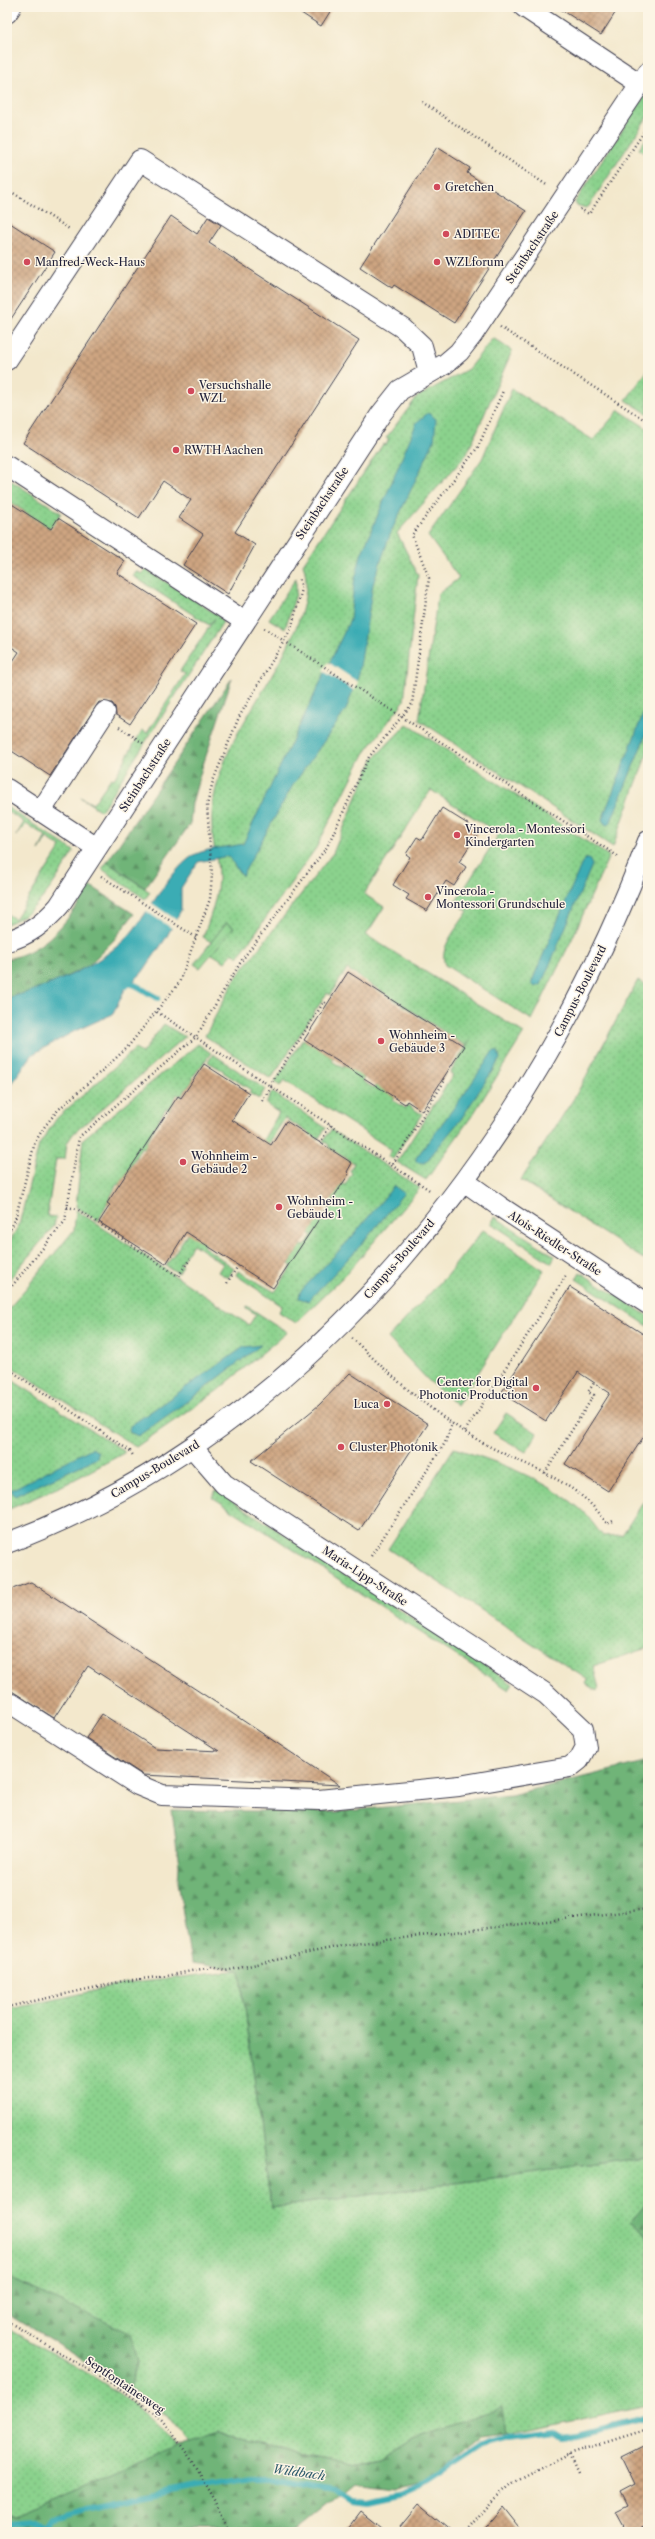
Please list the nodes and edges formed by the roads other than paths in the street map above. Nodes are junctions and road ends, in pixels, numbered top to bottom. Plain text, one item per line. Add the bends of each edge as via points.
1 (11, 7) edge
2 (524, 7) edge
3 (7, 13) edge
4 (644, 78) edge
5 (7, 360) edge
6 (430, 372) junction
7 (7, 466) edge
8 (244, 621) junction
9 (105, 712) dead end
10 (7, 789) edge
11 (41, 811) junction
12 (648, 843) edge
13 (97, 848) junction
14 (7, 941) edge
15 (464, 1181) junction
16 (648, 1304) edge
17 (193, 1448) junction
18 (7, 1543) edge
19 (12, 1704) dead end

1 - 3 street
2 - 4 street
4 - 6 street, Steinbachstraße via 485,317 459,352
5 - 6 street via 140,160 403,328 422,346
6 - 8 street, Steinbachstraße via 400,390
7 - 8 street
8 - 13 street, Steinbachstraße
9 - 11 street
10 - 11 street
11 - 13 street
12 - 15 street, Campus-Boulevard via 590,974 554,1043 522,1097
13 - 14 street, Steinbachstraße via 59,906 43,924 19,938
15 - 16 street, Alois-Riedler-Straße
15 - 17 street, Campus-Boulevard via 399,1261 304,1359
17 - 18 street, Campus-Boulevard via 99,1502
17 - 19 street, Maria-Lipp-Straße via 224,1484 546,1694 583,1729 586,1747 579,1760 570,1767 459,1786 319,1800 255,1800 151,1792

